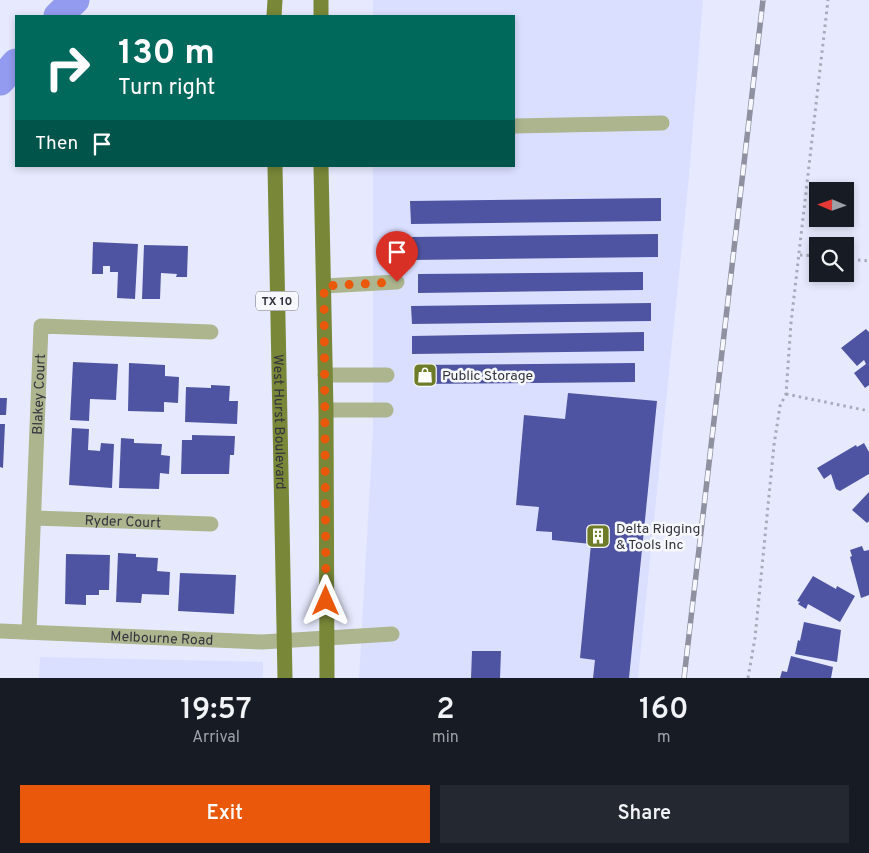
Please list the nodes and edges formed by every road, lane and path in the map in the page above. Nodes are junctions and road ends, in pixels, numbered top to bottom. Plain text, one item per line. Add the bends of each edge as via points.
1 (275, 0) edge
2 (321, 0) edge
3 (828, 0) edge
4 (274, 15) edge
5 (321, 15) edge
6 (662, 122) dead end
7 (515, 126) edge
8 (276, 167) edge
9 (321, 167) edge
10 (800, 255) junction
11 (809, 256) edge
12 (854, 259) edge
13 (869, 260) edge
14 (397, 282) dead end
15 (324, 286) junction
16 (211, 332) dead end
17 (387, 375) dead end
18 (325, 376) junction
19 (786, 394) junction
20 (326, 410) junction
21 (386, 410) dead end
22 (869, 411) edge
23 (34, 518) junction
24 (211, 524) dead end
25 (0, 631) edge
26 (29, 632) junction
27 (392, 634) dead end
28 (326, 639) junction
29 (284, 641) junction
30 (285, 678) edge
31 (327, 678) edge
32 (748, 678) edge

1 - 4 main road
2 - 5 main road
3 - 10 path
6 - 7 street
8 - 29 main road, West Hurst Boulevard / TX 10
9 - 15 main road
10 - 11 path
10 - 19 path
12 - 13 path
14 - 15 street
15 - 18 main road
16 - 23 street, Blakey Court via 41,326
17 - 18 street
18 - 20 main road
19 - 22 path
19 - 32 path via 780,406 774,444 755,638
20 - 21 street
20 - 28 main road
23 - 24 street, Ryder Court
23 - 26 street, Blakey Court
25 - 26 street, Melbourne Road
26 - 29 street, Melbourne Road
27 - 28 street, Melbourne Road
28 - 29 street, Melbourne Road
28 - 31 main road
29 - 30 main road, West Hurst Boulevard / TX 10

